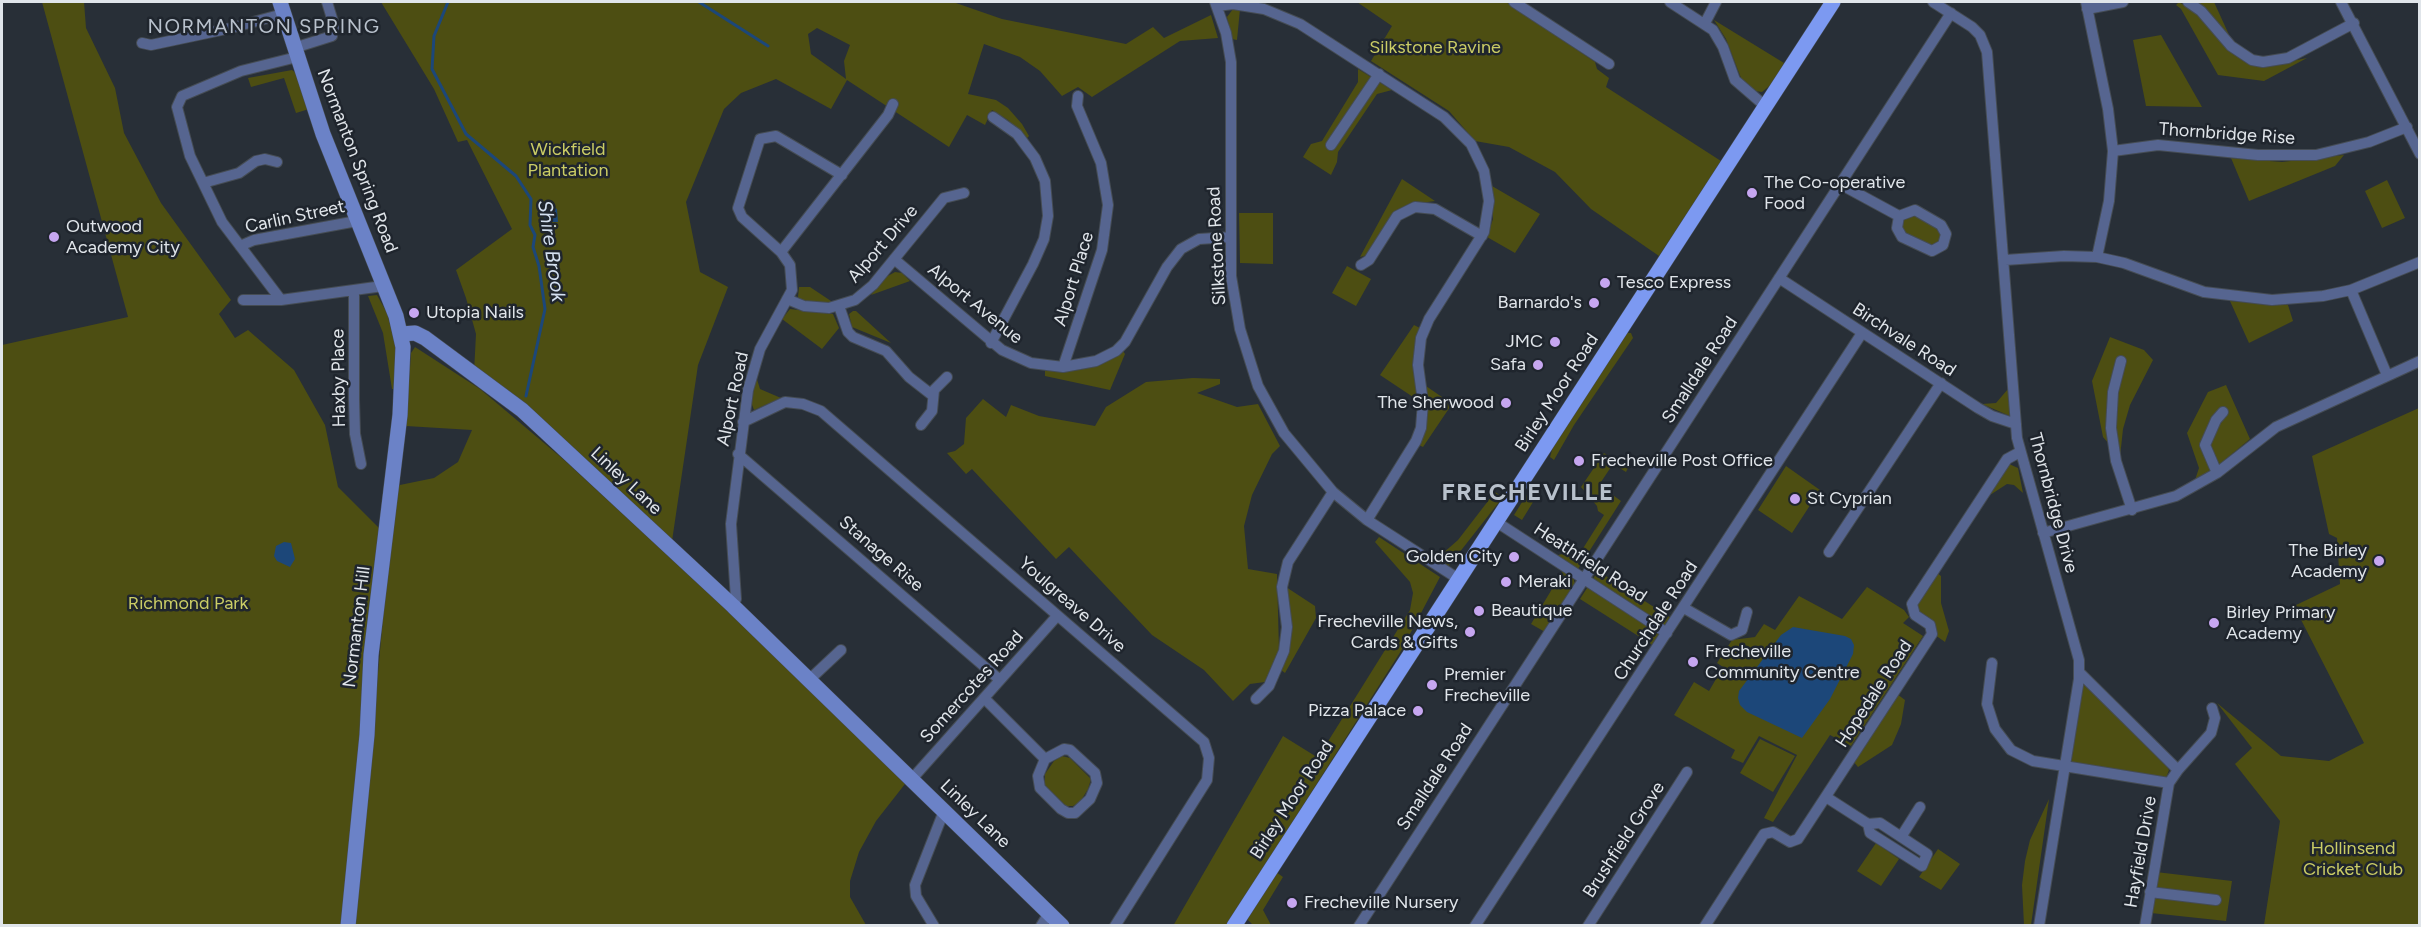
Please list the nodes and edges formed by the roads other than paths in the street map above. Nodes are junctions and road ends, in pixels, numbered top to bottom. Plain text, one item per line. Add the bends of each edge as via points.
1 (327, 2) edge
2 (1514, 2) edge
3 (1670, 2) edge
4 (1716, 2) edge
5 (1833, 2) edge
6 (1934, 2) edge
7 (2123, 2) edge
8 (2188, 2) edge
9 (2341, 2) edge
10 (1216, 4) edge
11 (2086, 5) edge
12 (282, 8) edge
13 (1951, 13) junction
14 (1705, 23) junction
15 (2354, 23) junction
16 (142, 43) dead end
17 (295, 53) junction
18 (1609, 64) dead end
19 (1379, 74) junction
20 (1078, 96) dead end
21 (892, 104) dead end
22 (1765, 106) junction
23 (993, 117) dead end
24 (2407, 127) junction
25 (1331, 145) dead end
26 (2113, 151) junction
27 (2420, 154) edge
28 (276, 162) dead end
29 (842, 175) junction
30 (202, 183) junction
31 (1840, 184) junction
32 (964, 193) dead end
33 (1899, 216) junction
34 (357, 221) junction
35 (1482, 236) junction
36 (1231, 237) junction
37 (240, 246) junction
38 (781, 252) junction
39 (2097, 257) junction
40 (894, 259) junction
41 (2005, 260) junction
42 (2420, 262) edge
43 (1361, 265) dead end
44 (1779, 278) junction
45 (383, 286) junction
46 (2351, 290) junction
47 (354, 291) junction
48 (788, 299) junction
49 (243, 300) dead end
50 (281, 300) junction
51 (839, 306) junction
52 (1862, 333) junction
53 (401, 334) junction
54 (991, 343) junction
55 (2121, 361) dead end
56 (2420, 361) edge
57 (1063, 367) junction
58 (2387, 375) junction
59 (947, 377) dead end
60 (1941, 383) junction
61 (932, 395) junction
62 (2223, 412) dead end
63 (743, 422) junction
64 (2016, 424) junction
65 (921, 425) dead end
66 (2020, 452) junction
67 (738, 454) junction
68 (361, 464) dead end
69 (2217, 473) junction
70 (1333, 492) junction
71 (2132, 510) junction
72 (1367, 520) junction
73 (1495, 521) junction
74 (2043, 533) junction
75 (1829, 552) dead end
76 (1457, 578) junction
77 (1584, 580) junction
78 (733, 606) junction
79 (1684, 608) junction
80 (1747, 612) dead end
81 (1058, 616) junction
82 (1667, 633) junction
83 (841, 650) dead end
84 (1992, 663) dead end
85 (2079, 672) junction
86 (1000, 680) junction
87 (809, 681) junction
88 (984, 698) junction
89 (1256, 699) dead end
90 (2212, 708) dead end
91 (1045, 759) junction
92 (2064, 768) junction
93 (2178, 770) junction
94 (1688, 772) dead end
95 (911, 780) junction
96 (2169, 783) junction
97 (1826, 797) junction
98 (1920, 807) dead end
99 (944, 811) junction
100 (1868, 824) junction
101 (1901, 837) junction
102 (2150, 892) junction
103 (2216, 900) dead end
104 (1045, 919) edge
105 (348, 926) edge
106 (934, 926) edge
107 (1062, 926) edge
108 (1115, 926) edge
109 (1234, 926) edge
110 (1359, 926) edge
111 (1475, 926) edge
112 (1588, 926) edge
113 (1705, 926) edge
114 (2039, 926) edge
115 (2145, 926) edge

1 - 17 street via 334,25 332,36
2 - 18 street
3 - 14 street
4 - 14 street
5 - 22 main road, Birley Moor Road
6 - 13 street, Thornbridge Drive
7 - 11 street
8 - 15 street via 2241,54 2263,63 2288,58
9 - 15 street
10 - 19 street via 1248,5 1281,14
10 - 36 street, Silkstone Road via 1231,62
11 - 26 street
12 - 16 street via 231,28 151,45
12 - 17 main road, Normanton Spring Road
13 - 31 street, Smalldale Road
13 - 41 street, Thornbridge Drive via 1980,35 1987,51
14 - 22 street via 1719,38 1735,80
15 - 24 street
17 - 30 street via 241,70 182,96 177,106 183,133
17 - 34 main road, Normanton Spring Road
19 - 25 street
19 - 35 street via 1444,117 1471,144 1488,184 1488,212
20 - 57 street, Alport Place via 1077,106 1101,163 1107,213 1102,250
21 - 29 street via 890,113
22 - 73 main road, Birley Moor Road
23 - 54 street via 1017,134 1035,158 1045,181 1048,210 1044,239
24 - 26 street, Thornbridge Rise via 2369,142 2316,155 2258,155 2158,145
24 - 27 street
26 - 39 street via 2109,201
28 - 30 street via 256,160 239,173
29 - 38 street
29 - 38 street via 776,135 760,139 738,208 742,217
30 - 37 street via 222,222
31 - 33 street
31 - 44 street, Smalldale Road
32 - 40 street, Alport Drive via 944,198
33 - 33 street via 1897,228 1902,237 1932,251 1943,245 1946,234 1941,225 1915,210
34 - 37 street, Carlin Street
34 - 45 main road, Normanton Spring Road
35 - 43 street via 1434,209 1415,207 1397,216 1369,260
35 - 72 street via 1424,330 1418,351 1423,402 1420,428 1416,441
36 - 57 street, Alport Avenue via 1199,239 1181,249 1125,342 1096,361
36 - 70 street, Silkstone Road via 1234,302 1258,386 1301,458
37 - 50 street
38 - 48 street, Alport Road via 792,273
39 - 41 street
39 - 46 street via 2204,292 2229,296 2272,300
40 - 51 street, Alport Drive via 865,294
40 - 54 street, Alport Avenue
41 - 64 street, Thornbridge Drive
42 - 46 street
44 - 52 street, Birchvale Road
44 - 77 street, Smalldale Road
45 - 47 street
45 - 53 main road, Normanton Spring Road
46 - 58 street
47 - 50 street
47 - 68 street, Haxby Place via 355,434
48 - 51 street, Alport Drive via 815,308
48 - 63 street, Alport Road via 760,349
49 - 50 street
51 - 61 street via 853,337 886,351
52 - 60 street, Birchvale Road
52 - 79 street, Churchdale Road
53 - 78 main road, Linley Lane via 415,333 425,338 522,410
53 - 105 main road, Normanton Hill via 404,360 400,415 371,655
54 - 57 street, Alport Avenue via 1016,358
55 - 71 street via 2113,392 2111,428 2116,461
56 - 58 street
58 - 69 street via 2276,427
59 - 61 street
60 - 64 street, Birchvale Road via 1992,416
60 - 75 street
61 - 65 street via 932,411
62 - 69 street via 2205,445
63 - 67 street, Alport Road
63 - 81 street, Youlgreave Drive via 785,402 821,411
64 - 66 street, Thornbridge Drive
66 - 74 street, Thornbridge Drive
66 - 97 street, Hopedale Road via 2007,459 1912,604 1915,615 1930,625 1932,634
67 - 78 street, Alport Road via 731,524 736,599
67 - 86 street, Stanage Rise
69 - 71 street via 2176,496
70 - 72 street, Silkstone Road
70 - 89 street via 1288,562 1282,587 1287,627 1284,651 1269,686
71 - 74 street
72 - 76 street, Silkstone Road
73 - 76 main road, Birley Moor Road
73 - 77 street, Heathfield Road
74 - 85 street, Thornbridge Drive via 2077,647
76 - 109 main road, Birley Moor Road
77 - 82 street, Heathfield Road
77 - 110 street, Smalldale Road
78 - 87 main road, Linley Lane
79 - 80 street via 1731,635 1742,630
79 - 82 street, Churchdale Road
81 - 86 street, Somercotes Road
81 - 108 street, Youlgreave Drive via 1198,736 1209,758 1209,774 1202,789
82 - 111 street, Churchdale Road
83 - 87 street
84 - 92 street via 1987,704 2001,740 2021,757
85 - 92 street, Thornbridge Drive
85 - 93 street
86 - 88 street, Somercotes Road
87 - 95 main road, Linley Lane
88 - 91 street
88 - 95 street, Somercotes Road
90 - 93 street via 2215,718 2211,733
91 - 91 street via 1070,750 1095,773 1097,783 1090,799 1075,813 1061,809 1040,788 1038,776
92 - 96 street
92 - 114 street, Thornbridge Drive
93 - 96 street
94 - 112 street, Brushfield Grove
95 - 99 main road, Linley Lane
96 - 102 street, Hayfield Drive
97 - 100 street
97 - 113 street, Hopedale Road via 1795,842 1773,832 1764,834
98 - 101 street
99 - 104 main road, Linley Lane
99 - 106 street via 915,885 916,896
100 - 101 street via 1880,823
100 - 101 street via 1870,833 1922,866 1927,854
102 - 103 street
102 - 115 street, Hayfield Drive
104 - 107 main road, Linley Lane

